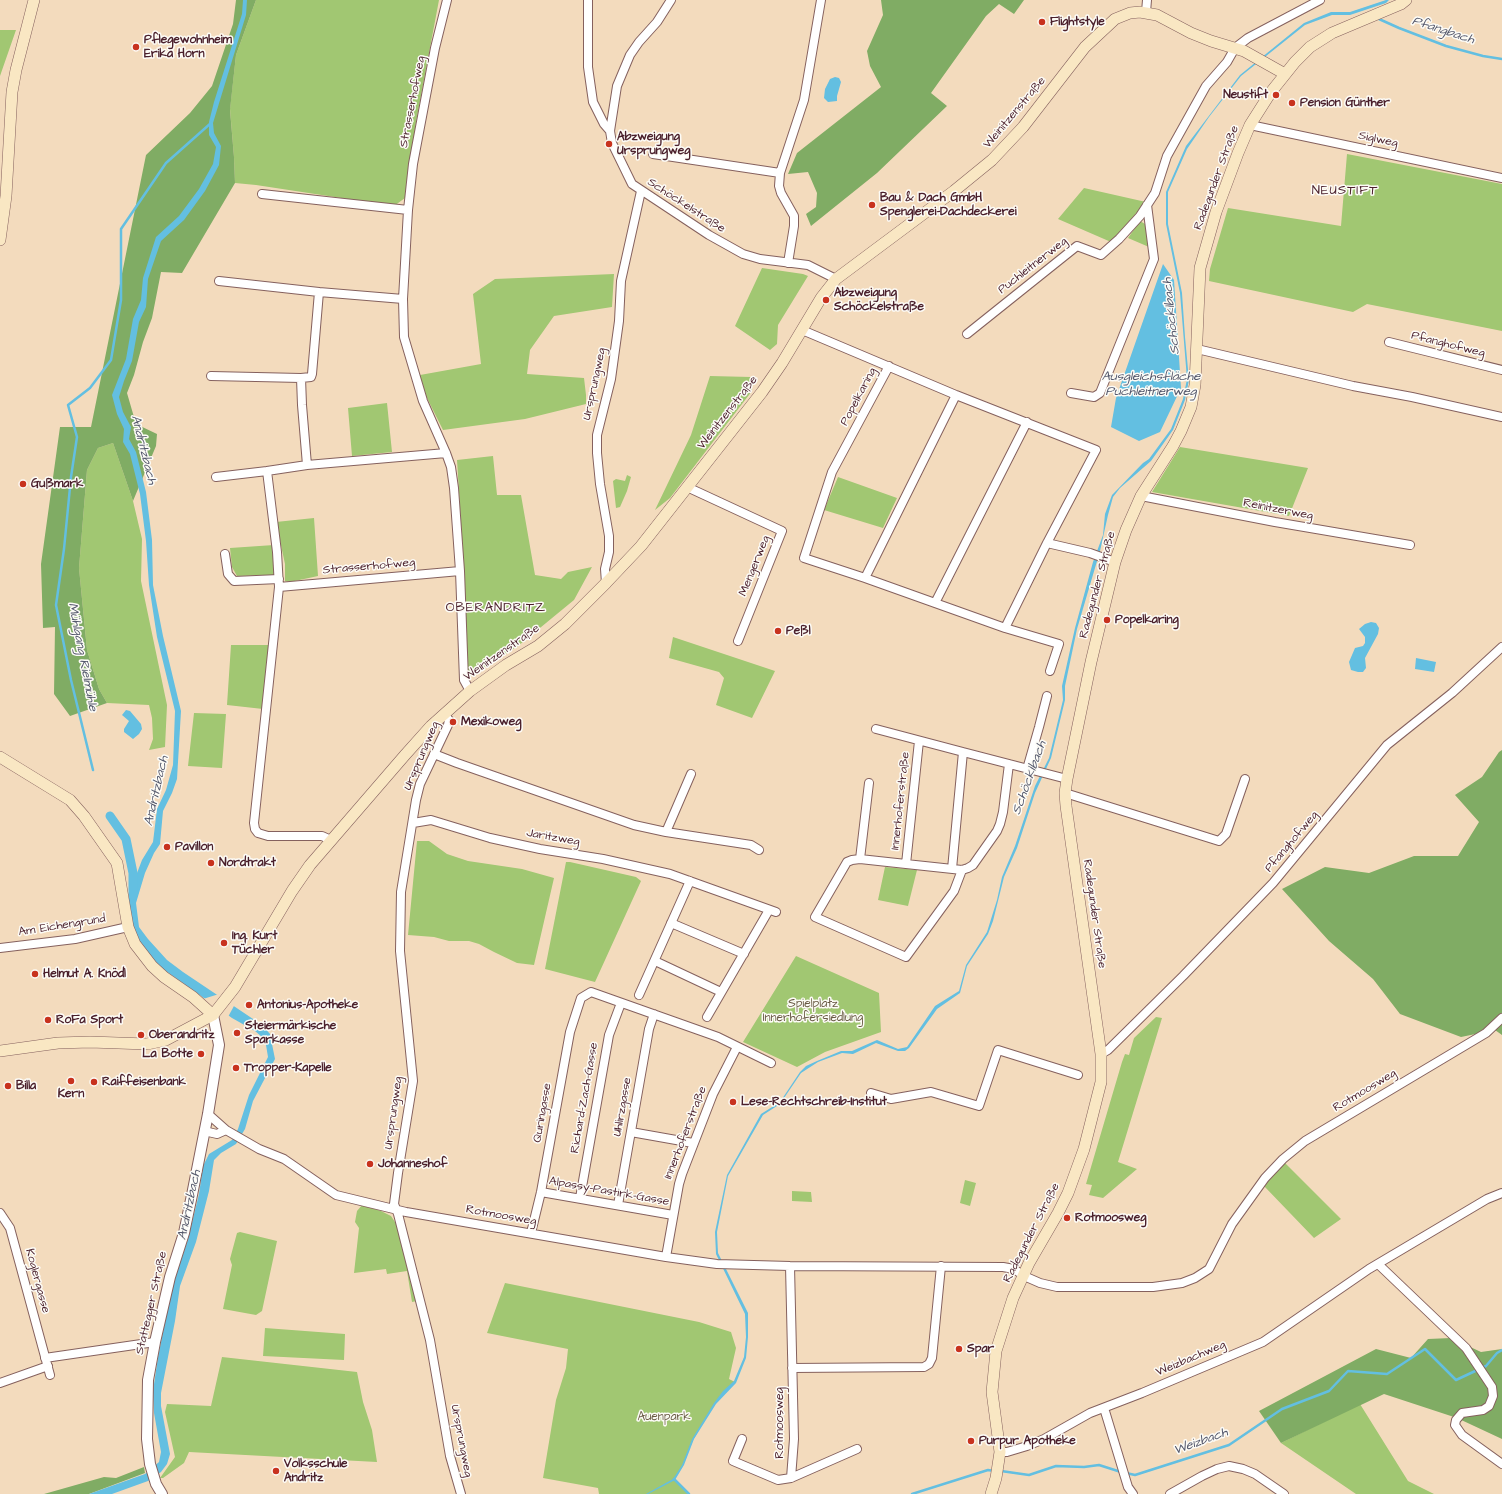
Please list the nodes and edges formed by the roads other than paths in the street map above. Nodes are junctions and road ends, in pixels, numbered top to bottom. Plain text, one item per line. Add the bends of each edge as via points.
1 (34, 0) edge
2 (447, 0) edge
3 (588, 0) edge
4 (671, 0) edge
5 (821, 0) edge
6 (1147, 0) edge
7 (1320, 0) edge
8 (1406, 0) edge
9 (1146, 12) junction
10 (1235, 48) junction
11 (1285, 74) junction
12 (1250, 125) junction
13 (610, 132) junction
14 (653, 154) dead end
15 (780, 173) junction
16 (1502, 178) edge
17 (641, 191) junction
18 (262, 194) dead end
19 (1148, 205) junction
20 (408, 210) junction
21 (0, 234) edge
22 (788, 263) junction
23 (836, 278) junction
24 (219, 281) dead end
25 (319, 292) junction
26 (403, 298) junction
27 (802, 330) junction
28 (967, 334) dead end
29 (1389, 342) dead end
30 (1197, 349) junction
31 (889, 366) junction
32 (1502, 370) edge
33 (211, 376) dead end
34 (302, 378) junction
35 (1071, 393) dead end
36 (956, 395) junction
37 (1502, 417) edge
38 (1027, 422) junction
39 (446, 453) junction
40 (307, 465) junction
41 (267, 471) junction
42 (216, 477) dead end
43 (687, 487) junction
44 (1141, 496) junction
45 (1047, 543) junction
46 (1410, 545) dead end
47 (226, 554) dead end
48 (1111, 560) junction
49 (460, 571) junction
50 (865, 578) junction
51 (279, 583) junction
52 (606, 583) junction
53 (935, 603) junction
54 (1005, 628) junction
55 (738, 641) dead end
56 (1502, 647) edge
57 (1050, 672) dead end
58 (470, 691) junction
59 (1047, 696) dead end
60 (444, 714) junction
61 (876, 729) dead end
62 (919, 741) junction
63 (963, 752) junction
64 (434, 754) junction
65 (0, 757) edge
66 (1009, 764) junction
67 (1032, 770) junction
68 (691, 774) dead end
69 (1067, 779) junction
70 (1245, 779) dead end
71 (869, 783) dead end
72 (1065, 793) junction
73 (412, 825) junction
74 (666, 832) junction
75 (331, 840) junction
76 (759, 850) dead end
77 (860, 859) junction
78 (906, 864) junction
79 (952, 869) junction
80 (962, 870) junction
81 (690, 881) junction
82 (671, 923) junction
83 (128, 927) junction
84 (0, 948) edge
85 (744, 954) junction
86 (655, 961) junction
87 (721, 992) junction
88 (639, 995) dead end
89 (621, 1003) junction
90 (215, 1012) junction
91 (654, 1014) junction
92 (707, 1017) dead end
93 (1502, 1018) edge
94 (737, 1046) junction
95 (0, 1051) edge
96 (1101, 1054) junction
97 (771, 1063) dead end
98 (1078, 1075) dead end
99 (871, 1093) dead end
100 (208, 1114) junction
101 (204, 1131) junction
102 (229, 1132) junction
103 (631, 1132) junction
104 (693, 1143) junction
105 (541, 1192) junction
106 (1502, 1193) edge
107 (580, 1198) junction
108 (618, 1205) junction
109 (396, 1210) junction
110 (0, 1213) edge
111 (673, 1215) junction
112 (531, 1233) junction
113 (666, 1257) junction
114 (1378, 1264) junction
115 (790, 1266) junction
116 (941, 1266) junction
117 (1024, 1276) junction
118 (155, 1342) junction
119 (46, 1362) junction
120 (792, 1368) junction
121 (50, 1374) dead end
122 (0, 1383) edge
123 (1104, 1408) junction
124 (742, 1439) dead end
125 (857, 1449) dead end
126 (1000, 1458) junction
127 (1502, 1464) edge
128 (791, 1478) junction
129 (162, 1494) edge
130 (461, 1494) edge
131 (991, 1494) edge
132 (1133, 1494) edge
133 (1170, 1494) edge
134 (1284, 1494) edge

1 - 21 main road via 12,92 8,164
2 - 20 street, Strasserhofweg via 421,118
3 - 13 street via 588,67 593,102
4 - 13 street, Schöckelstraße via 626,62 617,86
5 - 15 street via 804,100
6 - 9 street
7 - 10 street via 1248,38
8 - 11 main road, Radegunder Straße via 1319,40
9 - 10 main road, Weinitzenstraße via 1191,33
9 - 23 main road, Weinitzenstraße via 1130,13 1105,27 1085,47 1023,127 992,160 954,192
10 - 11 main road, Weinitzenstraße
10 - 19 street, Puchleitnerweg via 1227,62 1206,86 1167,156 1155,193
11 - 12 main road, Radegunder Straße
12 - 16 street, Siglweg
12 - 30 main road, Radegunder Straße via 1220,200 1200,268
13 - 17 street, Schöckelstraße via 612,143 632,184
14 - 15 street
15 - 22 street via 781,193 794,216
17 - 22 street, Schöckelstraße via 743,254
17 - 52 street, Ursprungweg via 621,281 619,321 611,379 597,435 600,484 608,529
18 - 20 street
19 - 28 street, Puchleitnerweg via 1102,255 1077,246
19 - 35 street via 1154,259 1103,387 1100,394 1094,397
20 - 26 street, Strasserhofweg
22 - 23 street, Schöckelstraße via 808,265
23 - 27 main road, Weinitzenstraße
24 - 25 street
25 - 26 street
25 - 34 street via 312,374 311,377
26 - 39 street, Strasserhofweg via 404,337 423,401
27 - 31 street, Popelkaring
27 - 43 main road, Weinitzenstraße via 762,392
29 - 32 street, Pfanghofweg
30 - 37 street via 1353,386
30 - 44 main road, Radegunder Straße via 1195,385 1187,418 1173,446
31 - 36 street, Popelkaring
31 - 50 street, Popelkaring via 832,472 804,558
33 - 34 street
34 - 40 street
36 - 38 street, Popelkaring
36 - 50 street
38 - 45 street, Popelkaring via 1096,450
38 - 53 street
39 - 40 street
39 - 49 street, Strasserhofweg via 454,488
40 - 41 street
41 - 42 street
41 - 51 street
43 - 52 main road, Weinitzenstraße via 641,546
43 - 55 street, Mengerweg via 782,531
44 - 46 street, Reinitzerweg
44 - 48 main road, Radegunder Straße
45 - 48 street
45 - 54 street, Popelkaring
47 - 51 street, Strasserhofweg via 228,574 234,581
48 - 69 main road, Radegunder Straße
49 - 51 street, Strasserhofweg
49 - 58 street, Strasserhofweg via 464,680
50 - 53 street, Popelkaring
51 - 75 street via 255,831 268,836 322,836
52 - 58 main road, Weinitzenstraße via 565,624 538,646
53 - 54 street, Popelkaring
54 - 57 street, Popelkaring via 1059,644
56 - 96 street, Pfanghofweg via 1452,693 1387,745 1273,883 1183,976
58 - 60 main road, Weinitzenstraße
59 - 67 street
60 - 64 street, Ursprungweg via 449,720 448,725
60 - 75 main road, Weinitzenstraße
61 - 62 street, Innerhoferstraße
62 - 63 street, Innerhoferstraße
62 - 78 street, Innerhoferstraße
63 - 66 street, Innerhoferstraße
63 - 79 street
64 - 73 street, Ursprungweg via 420,784
64 - 74 street via 610,818
65 - 83 main road via 70,800 84,816 117,863
66 - 67 street, Innerhoferstraße
66 - 80 street via 1003,812 997,831 972,865
67 - 69 street, Innerhoferstraße
68 - 74 street
69 - 72 main road, Radegunder Straße
70 - 72 street via 1226,834 1219,841
71 - 77 street
72 - 96 main road, Radegunder Straße
73 - 81 street, Jaritzweg via 431,820 490,838 603,858
73 - 109 street, Ursprungweg via 401,892 400,951 413,1081 398,1173 394,1204
74 - 76 street via 751,845
75 - 90 main road, Weinitzenstraße via 292,891 243,974
77 - 78 street, Innerhoferstraße
77 - 80 street via 848,862 815,917 906,958 954,891
78 - 79 street, Innerhoferstraße
79 - 80 street, Innerhoferstraße
81 - 82 street
81 - 85 street, Jaritzweg via 772,911
82 - 85 street
82 - 86 street
83 - 84 street, Am Eichengrund via 75,939
83 - 90 main road via 135,944 152,966
85 - 87 street, Jaritzweg
86 - 87 street
86 - 88 street
87 - 92 street, Jaritzweg
89 - 91 street
89 - 105 street, Quringasse via 591,992 581,998 570,1032
89 - 107 street, Richard-Zach-Gasse via 609,1035
90 - 95 main road via 166,1040 147,1044 58,1043
90 - 100 street, Stattegger Straße via 219,1045
91 - 94 street
91 - 103 street, Uhlirzgasse via 649,1029
93 - 117 street, Rotmoosweg via 1486,1033 1305,1141 1283,1159 1265,1178 1232,1224 1209,1269 1196,1278 1182,1283 1153,1287 1057,1287 1040,1284
94 - 97 street
94 - 104 street, Innerhoferstraße via 715,1088
96 - 117 main road, Radegunder Straße via 1101,1082 1084,1149 1061,1208
98 - 99 street via 998,1050 979,1106 931,1092 891,1099
100 - 101 street, Stattegger Straße
100 - 102 street, Rotmoosweg
101 - 102 street via 217,1134
101 - 118 street, Stattegger Straße via 184,1233 170,1277
102 - 109 street, Rotmoosweg via 259,1149 284,1159 336,1195
103 - 104 street
103 - 108 street, Uhlirzgasse
104 - 111 street, Innerhoferstraße via 679,1184
105 - 107 street, Alpassy-Pastirk-Gasse
105 - 112 street, Quringasse
106 - 114 street, Weizbachweg via 1487,1199
107 - 108 street, Alpassy-Pastirk-Gasse
108 - 111 street, Alpassy-Pastirk-Gasse
109 - 112 street, Rotmoosweg
109 - 130 street, Ursprungweg via 430,1340 450,1456
110 - 119 street, Koglergasse via 10,1228
111 - 113 street, Innerhoferstraße
112 - 113 street, Rotmoosweg
113 - 115 street, Rotmoosweg via 717,1264
114 - 123 street, Weizbachweg via 1263,1342
114 - 127 street via 1453,1335 1478,1363 1492,1387 1493,1396 1489,1406 1483,1410 1462,1413 1455,1425 1462,1435
115 - 116 street, Rotmoosweg
115 - 120 street, Rotmoosweg
116 - 117 street, Rotmoosweg via 1003,1267 1014,1269
116 - 120 street via 932,1358 929,1364 924,1367
117 - 126 main road, Radegunder Straße via 1013,1298 996,1351 992,1392
118 - 119 street
118 - 129 street, Stattegger Straße via 148,1390 147,1439 150,1464
119 - 121 street, Koglergasse
119 - 122 street
120 - 128 street, Rotmoosweg via 794,1439
123 - 126 street, Weizbachweg
123 - 132 street via 1128,1487
124 - 128 street, Rotmoosweg via 733,1461 778,1480
125 - 128 street, Rotmoosweg
126 - 131 main road, Radegunder Straße
133 - 134 street via 1202,1476 1229,1466 1255,1474

